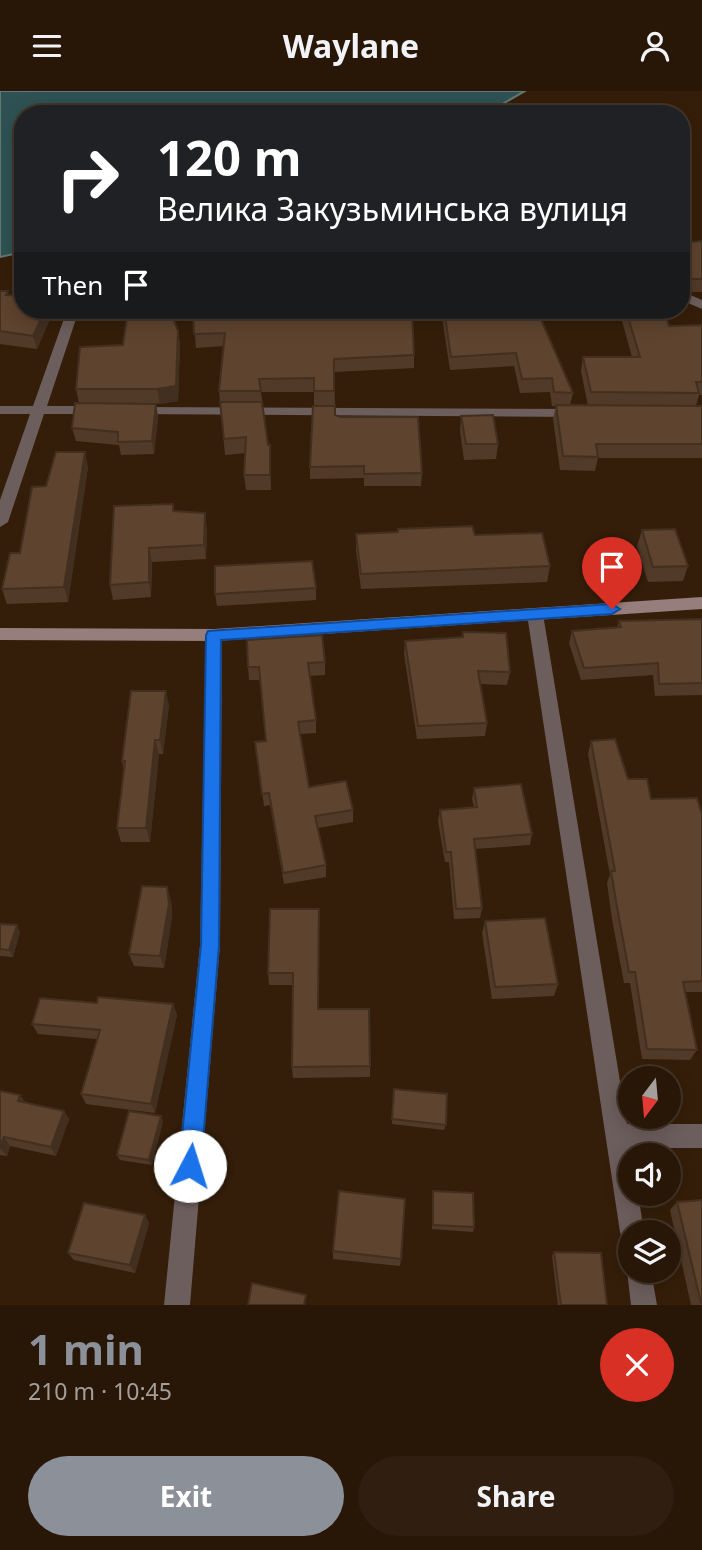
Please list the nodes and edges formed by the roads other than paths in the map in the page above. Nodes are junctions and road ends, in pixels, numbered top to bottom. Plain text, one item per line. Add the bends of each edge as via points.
1 (68, 319) edge
2 (0, 410) edge
3 (40, 410) junction
4 (594, 413) edge
5 (0, 522) edge
6 (702, 603) edge
7 (535, 614) junction
8 (0, 634) edge
9 (214, 635) junction
10 (616, 1136) junction
11 (702, 1136) edge
12 (630, 1220) edge
13 (641, 1283) edge
14 (177, 1305) edge
15 (645, 1305) edge

1 - 3 street
2 - 3 street
3 - 4 street
3 - 5 street
6 - 7 street
7 - 9 street
7 - 10 street
8 - 9 street
9 - 14 street via 210,945
10 - 11 street
10 - 12 street
13 - 15 street

